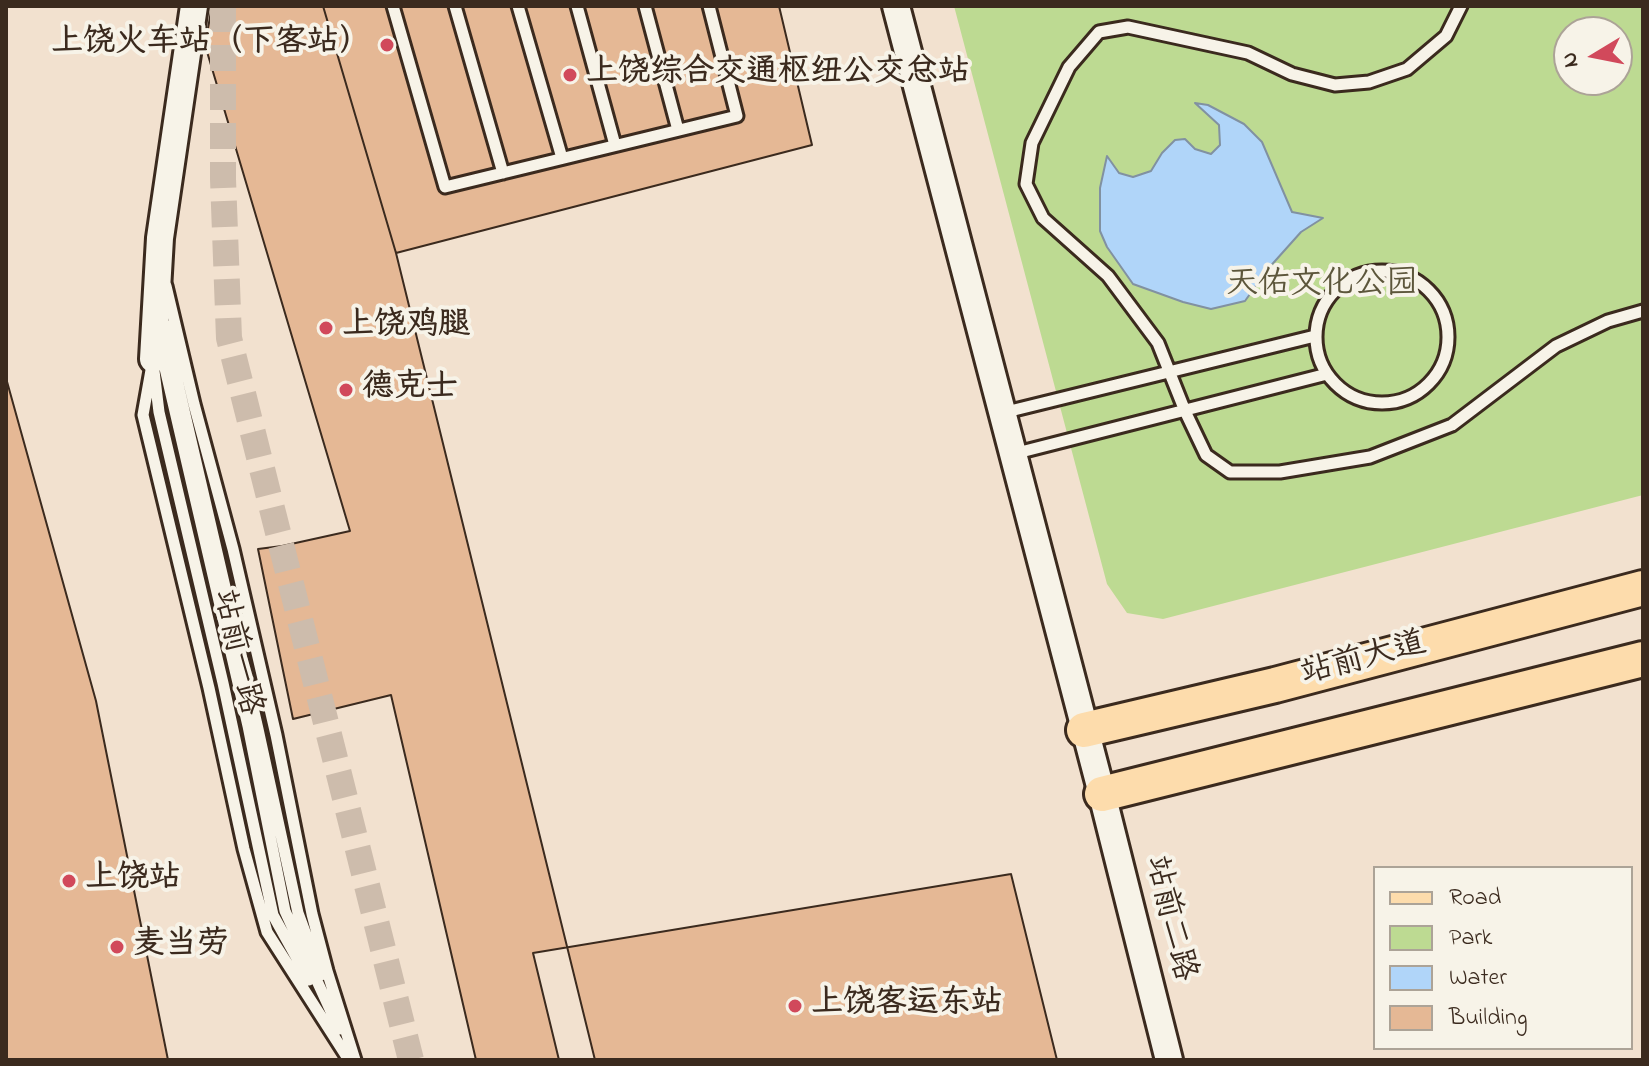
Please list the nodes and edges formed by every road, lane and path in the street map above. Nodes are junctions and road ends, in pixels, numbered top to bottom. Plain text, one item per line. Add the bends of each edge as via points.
1 (194, 6) edge
2 (393, 6) edge
3 (455, 6) edge
4 (518, 6) edge
5 (577, 6) edge
6 (645, 6) edge
7 (709, 6) edge
8 (896, 6) edge
9 (1461, 6) edge
10 (678, 130) junction
11 (615, 145) junction
12 (562, 158) junction
13 (503, 173) junction
14 (159, 246) junction
15 (157, 288) junction
16 (1643, 311) edge
17 (155, 323) junction
18 (1315, 336) junction
19 (153, 359) joint
20 (1170, 373) junction
21 (1327, 374) junction
22 (1185, 411) junction
23 (1002, 413) junction
24 (1013, 455) junction
25 (1643, 588) edge
26 (1643, 659) edge
27 (1084, 730) junction
28 (1102, 794) junction
29 (352, 1060) edge
30 (1169, 1060) edge

1 - 14 street, 站前一路
2 - 13 lane via 445,187
3 - 13 lane
4 - 12 lane
5 - 11 lane
6 - 10 lane
7 - 10 lane via 737,116
8 - 23 street, 站前二路
9 - 20 lane via 1446,36 1407,69 1369,82 1335,85 1292,74 1248,53 1128,27 1099,32 1069,67 1032,143 1026,184 1043,218 1108,276 1158,343
10 - 11 lane
11 - 12 lane
12 - 13 lane
14 - 15 street, 站前一路
14 - 29 lane via 276,735 312,914
15 - 17 street, 站前一路
15 - 29 lane via 298,913
16 - 22 lane via 1556,346 1452,425 1370,457 1280,472 1230,472 1206,455
17 - 19 street, 站前一路
17 - 29 lane via 285,911
18 - 20 lane
18 - 21 lane
18 - 21 lane via 1330,295 1366,272 1388,270 1427,288 1441,305 1448,326 1441,368 1410,398 1367,402 1346,393
19 - 29 lane, 站前一路 via 143,415 267,932
20 - 22 lane
20 - 23 lane
21 - 22 lane
22 - 24 lane
23 - 24 street, 站前二路
24 - 27 street, 站前二路
25 - 27 main road, 站前大道
26 - 28 main road, 站前大道
27 - 28 street, 站前二路
28 - 30 street, 站前二路

